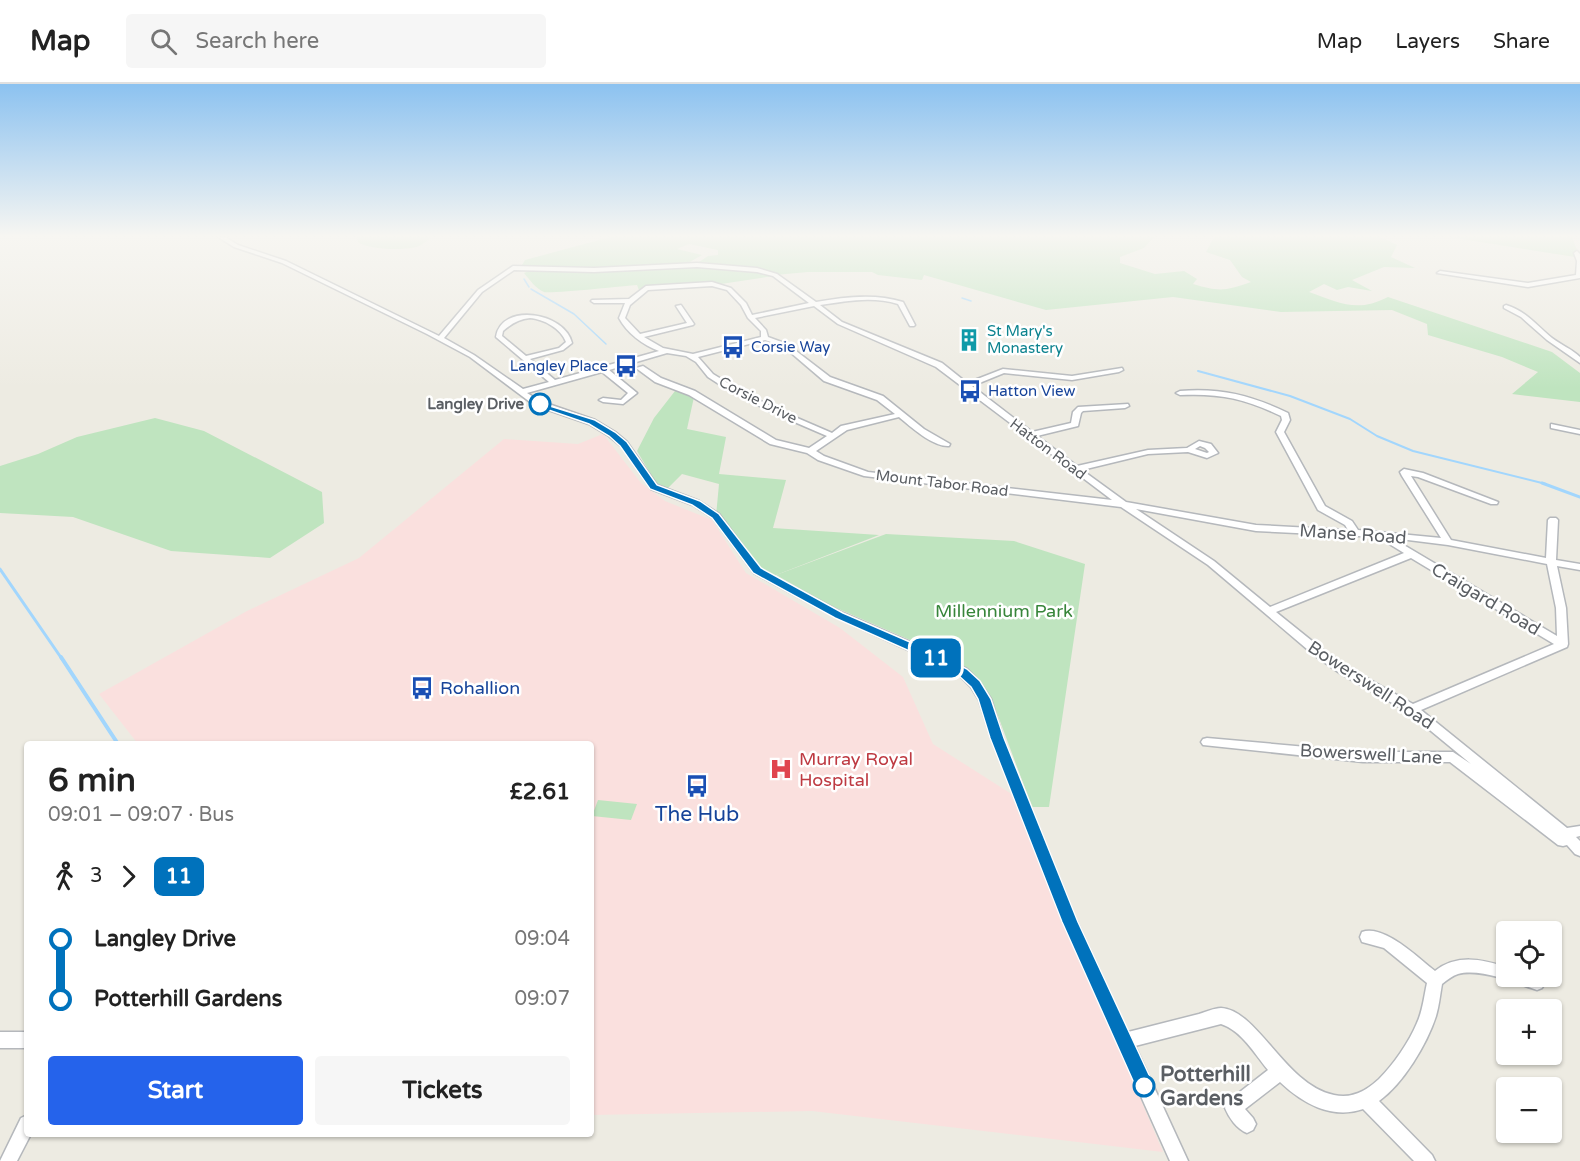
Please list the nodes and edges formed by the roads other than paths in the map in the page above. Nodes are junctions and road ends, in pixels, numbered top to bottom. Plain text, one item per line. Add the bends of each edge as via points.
1 (337, 287) edge
2 (485, 287) edge
3 (650, 287) edge
4 (723, 287) edge
5 (792, 287) edge
6 (594, 301) dead end
7 (630, 301) junction
8 (815, 305) junction
9 (679, 306) dead end
10 (1506, 307) dead end
11 (750, 317) junction
12 (912, 325) dead end
13 (640, 336) junction
14 (765, 338) junction
15 (440, 339) junction
16 (1580, 343) edge
17 (1572, 350) junction
18 (665, 351) junction
19 (692, 356) junction
20 (524, 359) junction
21 (1580, 361) edge
22 (640, 368) dead end
23 (604, 370) junction
24 (1119, 370) dead end
25 (555, 383) junction
26 (966, 386) junction
27 (521, 392) junction
28 (1180, 393) dead end
29 (603, 400) dead end
30 (1125, 406) dead end
31 (899, 414) junction
32 (1554, 426) dead end
33 (1580, 432) edge
34 (831, 435) junction
35 (1031, 435) junction
36 (946, 444) dead end
37 (1189, 450) dead end
38 (810, 451) junction
39 (1075, 469) junction
40 (1494, 502) dead end
41 (1126, 506) junction
42 (1553, 520) dead end
43 (1355, 533) junction
44 (1380, 534) junction
45 (1448, 542) junction
46 (1411, 554) junction
47 (1552, 564) junction
48 (1580, 567) edge
49 (1269, 611) junction
50 (1563, 644) junction
51 (1412, 709) junction
52 (1207, 742) dead end
53 (1580, 831) edge
54 (1565, 834) junction
55 (1578, 849) edge
56 (1367, 937) dead end
57 (1496, 971) edge
58 (1435, 980) junction
59 (0, 1040) edge
60 (24, 1040) edge
61 (1123, 1041) junction
62 (1281, 1070) junction
63 (1366, 1100) junction
64 (1247, 1124) dead end
65 (24, 1130) edge
66 (8, 1161) edge
67 (1179, 1161) edge
68 (1426, 1161) edge

1 - 15 street
2 - 15 street, Hatton Road
3 - 7 street
4 - 11 street via 743,303
5 - 8 street, Hatton Road
6 - 7 street
7 - 13 street via 622,319
8 - 11 street
8 - 12 street via 877,297 894,299 904,306
8 - 26 street, Hatton Road via 853,330 932,361
9 - 13 street via 691,324
10 - 17 street via 1530,318 1546,336
11 - 14 street via 764,331
13 - 18 street
14 - 19 street
14 - 31 street via 784,345 827,380 877,396
15 - 27 street via 472,356
16 - 17 street
17 - 21 street
18 - 19 street
18 - 23 street
19 - 34 street, Corsie Drive via 700,361 705,373
20 - 20 street via 499,337 500,330 515,319 547,318 570,340 564,347
20 - 25 street
22 - 38 street, Mount Tabor Road via 658,380 692,393 759,435
23 - 25 street
23 - 29 street via 633,393 623,402
24 - 26 street via 1101,369 1072,378 1004,371
25 - 27 street
26 - 35 street, Hatton Road
27 - 61 street via 612,434 624,444 654,487 696,503 716,516 757,571 839,615 936,658 963,672 975,684 985,699 1070,922
28 - 43 street via 1228,392 1285,415 1280,432 1321,508 1348,523
30 - 35 street via 1085,408 1077,412 1071,426
31 - 34 street
31 - 36 street
32 - 33 street
34 - 38 street
35 - 39 street, Hatton Road
37 - 39 street via 1141,453
38 - 41 street, Mount Tabor Road via 884,477
39 - 41 street, Hatton Road
40 - 45 street via 1404,472
41 - 43 street, Manse Road via 1256,528
41 - 49 street, Bowerswell Road via 1212,562
42 - 47 street
43 - 44 street, Manse Road
44 - 45 street, Manse Road
44 - 46 street, Craigard Road
45 - 47 street, Manse Road
46 - 49 street
46 - 50 street, Craigard Road
47 - 48 street, Manse Road
47 - 50 street
49 - 51 street, Bowerswell Road via 1345,671
50 - 51 street
51 - 54 street, Bowerswell Road
52 - 55 street, Bowerswell Lane via 1363,757 1453,757 1564,843
53 - 54 street
54 - 55 street, Bowerswell Road
56 - 58 street via 1389,943
57 - 58 street via 1471,963 1447,971
58 - 63 street via 1420,1034 1385,1086
59 - 60 street
61 - 62 street via 1221,1016 1244,1028
61 - 67 street
62 - 63 street via 1296,1086 1318,1099 1345,1107
62 - 64 street via 1233,1108
63 - 68 street
65 - 66 street

